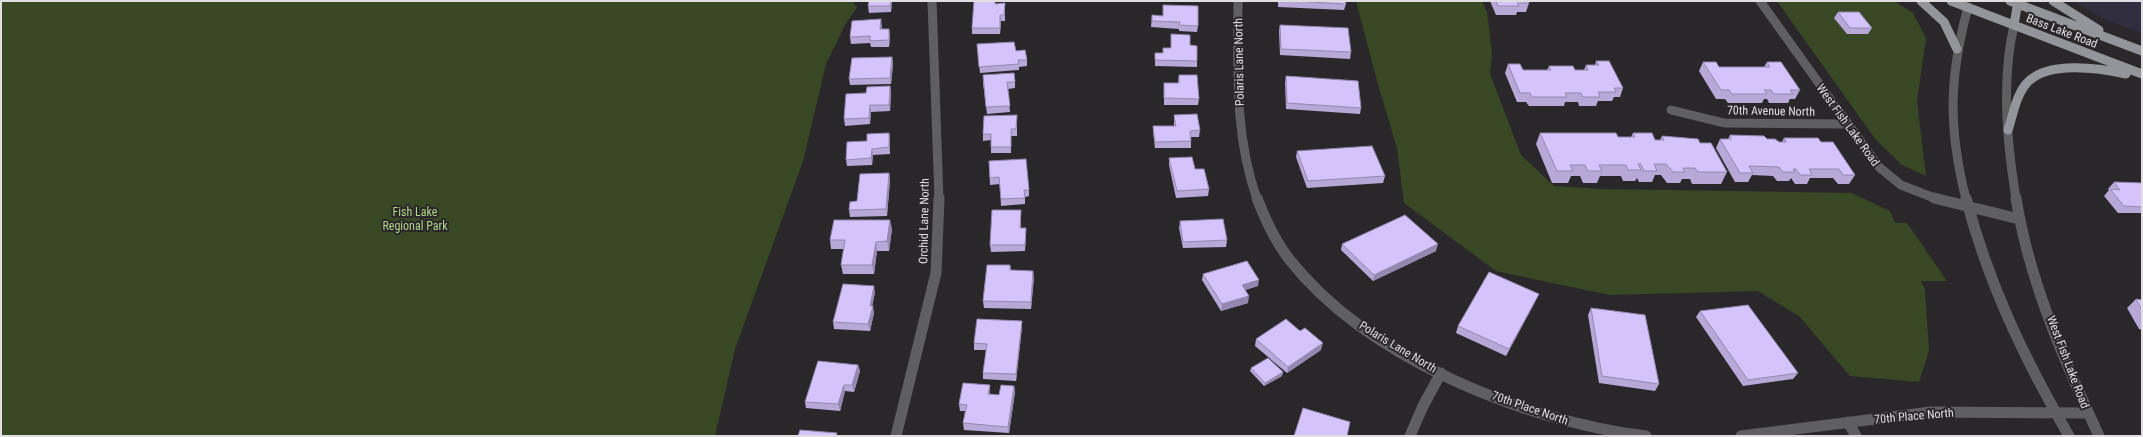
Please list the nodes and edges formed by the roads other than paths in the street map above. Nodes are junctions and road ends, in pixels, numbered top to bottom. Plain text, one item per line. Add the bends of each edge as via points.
1 (932, 1) edge
2 (1238, 1) edge
3 (1760, 1) edge
4 (1921, 1) edge
5 (1951, 1) edge
6 (2010, 1) edge
7 (2053, 1) edge
8 (2018, 3) edge
9 (1968, 4) edge
10 (2014, 25) junction
11 (2118, 42) junction
12 (1957, 49) junction
13 (2142, 50) edge
14 (2142, 74) edge
15 (2142, 78) edge
16 (1671, 110) dead end
17 (1847, 124) junction
18 (2008, 130) junction
19 (1969, 207) junction
20 (2019, 219) junction
21 (1441, 373) junction
22 (2055, 412) junction
23 (2088, 413) junction
24 (1848, 422) junction
25 (896, 436) edge
26 (1410, 436) edge
27 (1646, 436) edge
28 (1741, 436) edge
29 (1856, 436) edge
30 (2069, 436) edge
31 (2098, 436) edge

1 - 25 street, Orchid Lane North via 939,187 936,273
2 - 21 street, Polaris Lane North via 1243,144 1257,198 1276,238 1289,260 1313,286 1353,320 1404,354
3 - 17 street, West Fish Lake Road
4 - 12 main road via 1946,23
5 - 9 main road, Bass Lake Road
6 - 8 main road, Bass Lake Road
7 - 11 main road
8 - 10 main road
8 - 11 main road, Bass Lake Road
9 - 10 main road, Bass Lake Road
9 - 12 street
10 - 14 main road, Bass Lake Road
10 - 18 street, West Fish Lake Road via 2006,90
11 - 13 main road, Bass Lake Road
12 - 19 street via 1953,110 1957,154
15 - 18 main road via 2116,71 2087,68 2053,70 2038,74 2026,84
16 - 17 street, 70th Avenue North via 1724,123
17 - 19 street, West Fish Lake Road via 1879,168 1889,177 1916,191
18 - 20 street, West Fish Lake Road
19 - 20 street, West Fish Lake Road
19 - 22 street via 1987,267 2006,315
20 - 23 street, West Fish Lake Road via 2052,323
21 - 26 street, Polaris Lane North
21 - 27 street, 70th Place North via 1493,396 1568,422
22 - 23 street, 70th Place North
22 - 24 street, 70th Place North via 1931,412
22 - 30 street
23 - 31 street, West Fish Lake Road
24 - 28 street, 70th Place North
24 - 29 street

